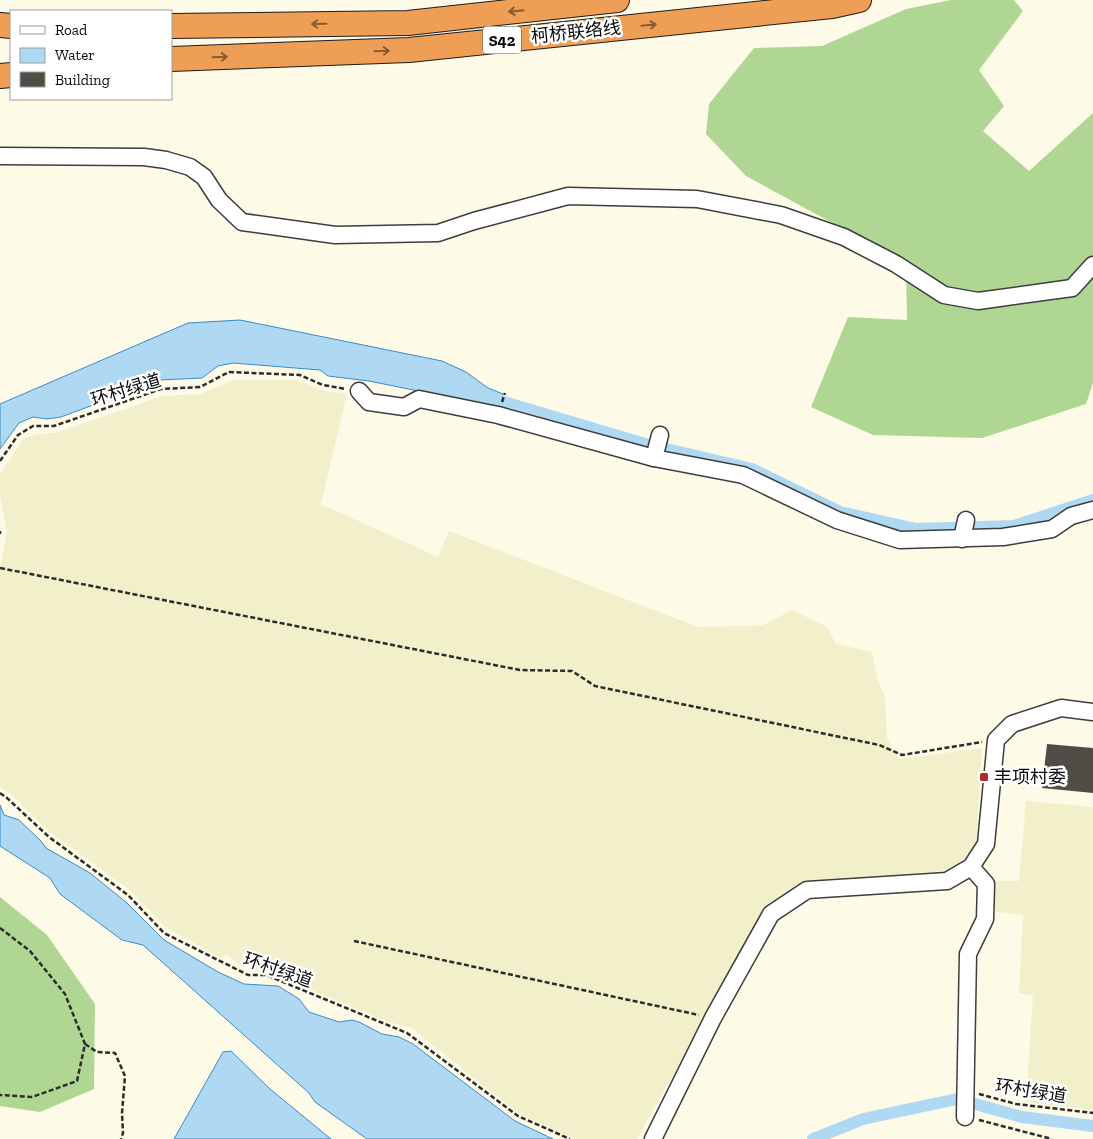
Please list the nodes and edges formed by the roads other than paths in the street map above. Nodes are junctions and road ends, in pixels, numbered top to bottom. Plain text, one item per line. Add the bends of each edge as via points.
1 (616, 0) edge
2 (859, 0) edge
3 (172, 26) edge
4 (172, 59) edge
5 (0, 156) edge
6 (1093, 265) edge
7 (359, 391) road end
8 (1093, 510) edge
9 (966, 520) dead end
10 (962, 539) junction
11 (1093, 712) edge
12 (971, 867) junction
13 (966, 1117) road end
14 (653, 1139) edge

1 -> 3 highway, 柯桥联络线 / S42 via 408,23
4 -> 2 highway, 柯桥联络线 / S42 via 409,50 832,6
5 - 6 street via 166,160 190,167 204,177 219,200 242,222 335,234 438,233 568,196 697,199 781,215 844,237 896,264 944,295 978,301 1072,288
7 - 10 street via 369,402 404,407 418,399 657,447 742,476 837,520 900,540
8 - 10 street via 1071,516 1052,528 1004,537
9 - 10 street
11 - 12 street via 1061,708 1012,724 996,740 986,844
12 - 13 street via 986,884 985,919 968,954
12 - 14 street via 947,881 807,890 771,914 713,1018

